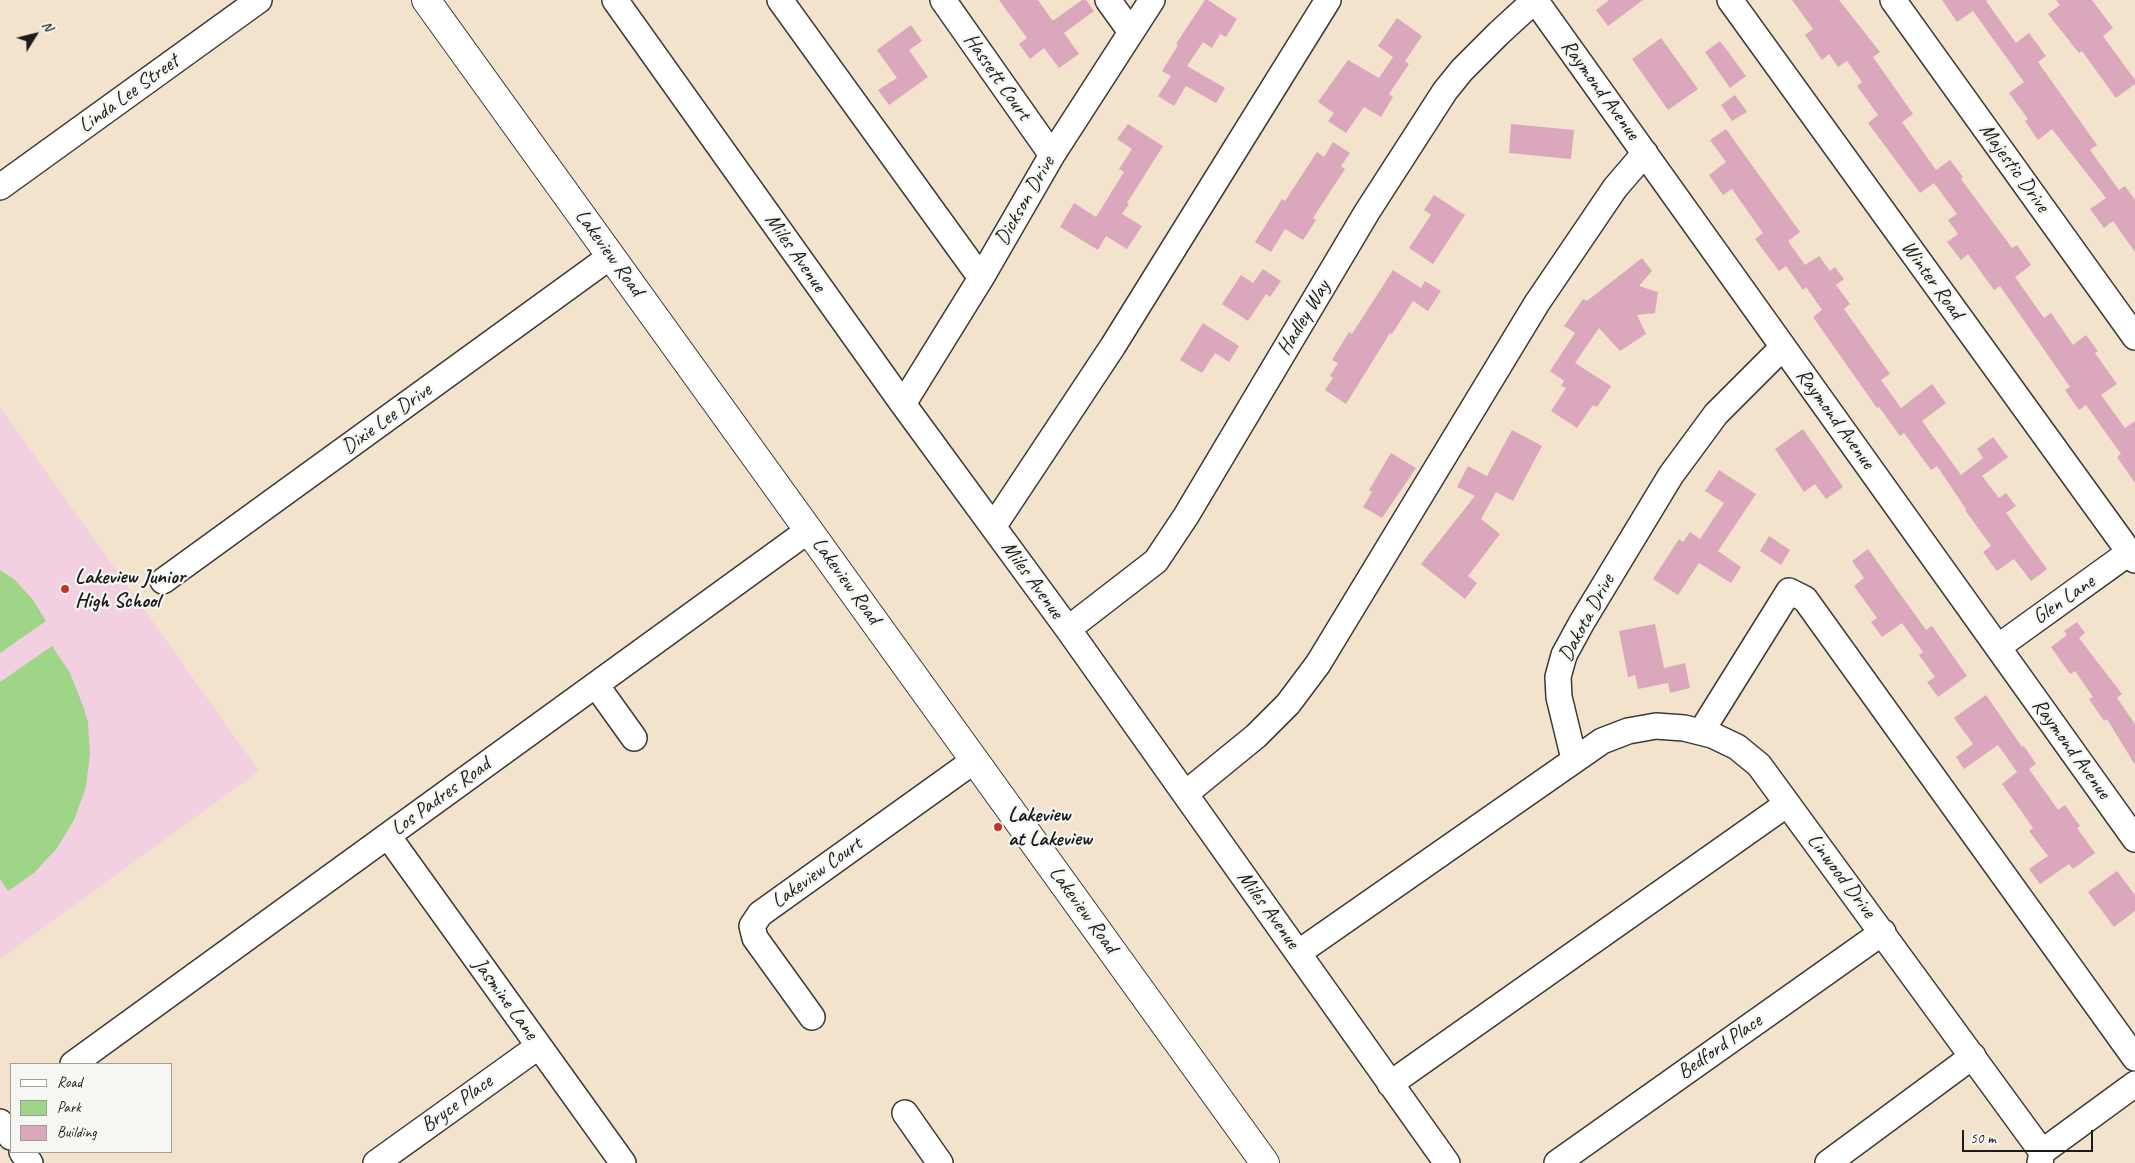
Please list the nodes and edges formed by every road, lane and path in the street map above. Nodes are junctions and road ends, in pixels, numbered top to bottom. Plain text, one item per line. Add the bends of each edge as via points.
1 (259, 0) edge
2 (426, 0) edge
3 (615, 0) edge
4 (780, 0) edge
5 (943, 0) edge
6 (1108, 0) edge
7 (1152, 0) edge
8 (1328, 0) edge
9 (1535, 0) edge
10 (1730, 0) edge
11 (1894, 0) edge
12 (1131, 32) junction
13 (1645, 153) junction
14 (1052, 155) junction
15 (0, 187) edge
16 (611, 256) junction
17 (981, 278) junction
18 (2135, 337) edge
19 (1784, 347) junction
20 (903, 404) junction
21 (994, 527) junction
22 (809, 530) junction
23 (2132, 556) edge
24 (163, 581) dead end
25 (1068, 629) junction
26 (1998, 647) junction
27 (596, 685) junction
28 (1701, 732) junction
29 (634, 738) dead end
30 (1574, 759) junction
31 (975, 760) junction
32 (1185, 794) junction
33 (1787, 804) junction
34 (388, 836) junction
35 (2135, 839) edge
36 (1883, 932) junction
37 (1298, 953) junction
38 (812, 1017) dead end
39 (538, 1046) junction
40 (1973, 1056) junction
41 (2135, 1058) edge
42 (74, 1063) edge
43 (1390, 1084) junction
44 (2135, 1084) edge
45 (904, 1113) dead end
46 (0, 1122) edge
47 (10, 1137) edge
48 (2041, 1157) edge
49 (376, 1163) edge
50 (623, 1163) edge
51 (940, 1163) edge
52 (1265, 1163) edge
53 (1446, 1163) edge
54 (1557, 1163) edge
55 (1828, 1163) edge

1 - 15 street, Linda Lee Street
2 - 16 main road, Lakeview Road
3 - 20 street, Miles Avenue
4 - 17 street
5 - 14 street, Hassett Court
6 - 12 street
7 - 12 street, Dickson Drive
8 - 21 street via 1113,346
9 - 13 street, Raymond Avenue
9 - 25 street, Hadley Way via 1498,33 1445,91 1367,212 1156,561
10 - 23 street, Winter Road
11 - 18 street, Majestic Drive
12 - 14 street, Dickson Drive
13 - 19 street, Raymond Avenue
13 - 32 street via 1615,188 1537,303 1318,664 1288,704 1256,736
14 - 17 street, Dickson Drive
16 - 22 main road, Lakeview Road
16 - 24 street, Dixie Lee Drive
17 - 20 street, Dickson Drive
19 - 26 street, Raymond Avenue
19 - 30 street, Dakota Drive via 1716,414 1671,475 1564,655 1558,677 1559,696
20 - 21 street, Miles Avenue
21 - 25 street, Miles Avenue
22 - 27 street, Los Padres Road
22 - 31 main road, Lakeview Road
23 - 26 street, Glen Lane
25 - 32 street, Miles Avenue
26 - 35 street, Raymond Avenue
27 - 29 street
27 - 34 street, Los Padres Road
28 - 30 street, Linwood Drive via 1656,726 1628,731 1602,741
28 - 33 street, Linwood Drive via 1737,747 1760,765
28 - 41 street via 1789,590 1804,600
30 - 37 street
31 - 38 street, Lakeview Court via 760,914 752,926 755,938
31 - 52 main road, Lakeview Road
32 - 37 street, Miles Avenue
33 - 36 street, Linwood Drive
33 - 43 street
34 - 39 street, Jasmine Lane
34 - 42 street, Los Padres Road
36 - 40 street, Linwood Drive
36 - 54 street, Bedford Place
37 - 43 street, Miles Avenue
39 - 49 street, Bryce Place
39 - 50 street, Jasmine Lane
40 - 48 street, Linwood Drive
40 - 55 street
43 - 53 street, Miles Avenue
44 - 48 street
45 - 51 street
46 - 47 street

